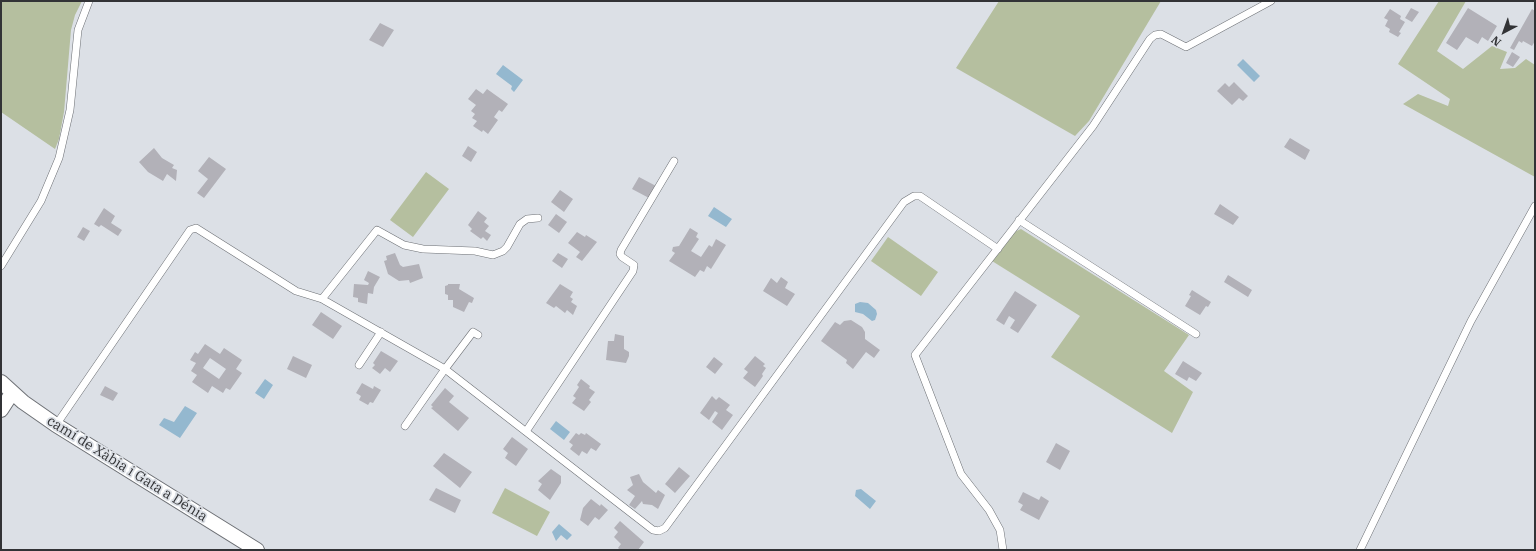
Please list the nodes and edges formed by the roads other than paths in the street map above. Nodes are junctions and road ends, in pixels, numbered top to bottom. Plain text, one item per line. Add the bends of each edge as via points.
1 (89, 1) edge
2 (1271, 1) edge
3 (674, 161) dead end
4 (1535, 206) edge
5 (538, 218) dead end
6 (1019, 220) junction
7 (998, 249) junction
8 (1, 266) edge
9 (322, 299) junction
10 (381, 332) junction
11 (1196, 334) dead end
12 (478, 335) dead end
13 (359, 365) dead end
14 (445, 369) junction
15 (1, 382) edge
16 (12, 393) junction
17 (1, 410) edge
18 (56, 425) junction
19 (405, 426) dead end
20 (527, 430) junction
21 (257, 550) edge
22 (1003, 550) edge
23 (1360, 550) edge

1 - 8 lane via 78,30 70,110 59,158 41,201
2 - 6 lane via 1186,47 1161,34 1150,39 1093,126
3 - 20 lane via 621,250 622,257 634,264 633,271
4 - 23 lane via 1470,321
5 - 9 lane via 528,219 520,224 503,252 493,255 475,250 423,249 404,245 377,230
6 - 7 lane
6 - 11 lane
7 - 20 lane via 920,196 914,196 904,202 665,528 659,531 653,530
7 - 22 lane via 915,355 961,474 989,510 1000,530
9 - 10 lane
9 - 18 lane via 296,291 196,228 190,230
10 - 13 lane
10 - 14 lane
12 - 14 lane via 473,332
14 - 19 lane
14 - 20 lane
15 - 16 street, camí de Xàbia i Gata a Dénia
16 - 17 street
16 - 18 street, camí de Xàbia i Gata a Dénia
18 - 21 street, camí de Xàbia i Gata a Dénia

